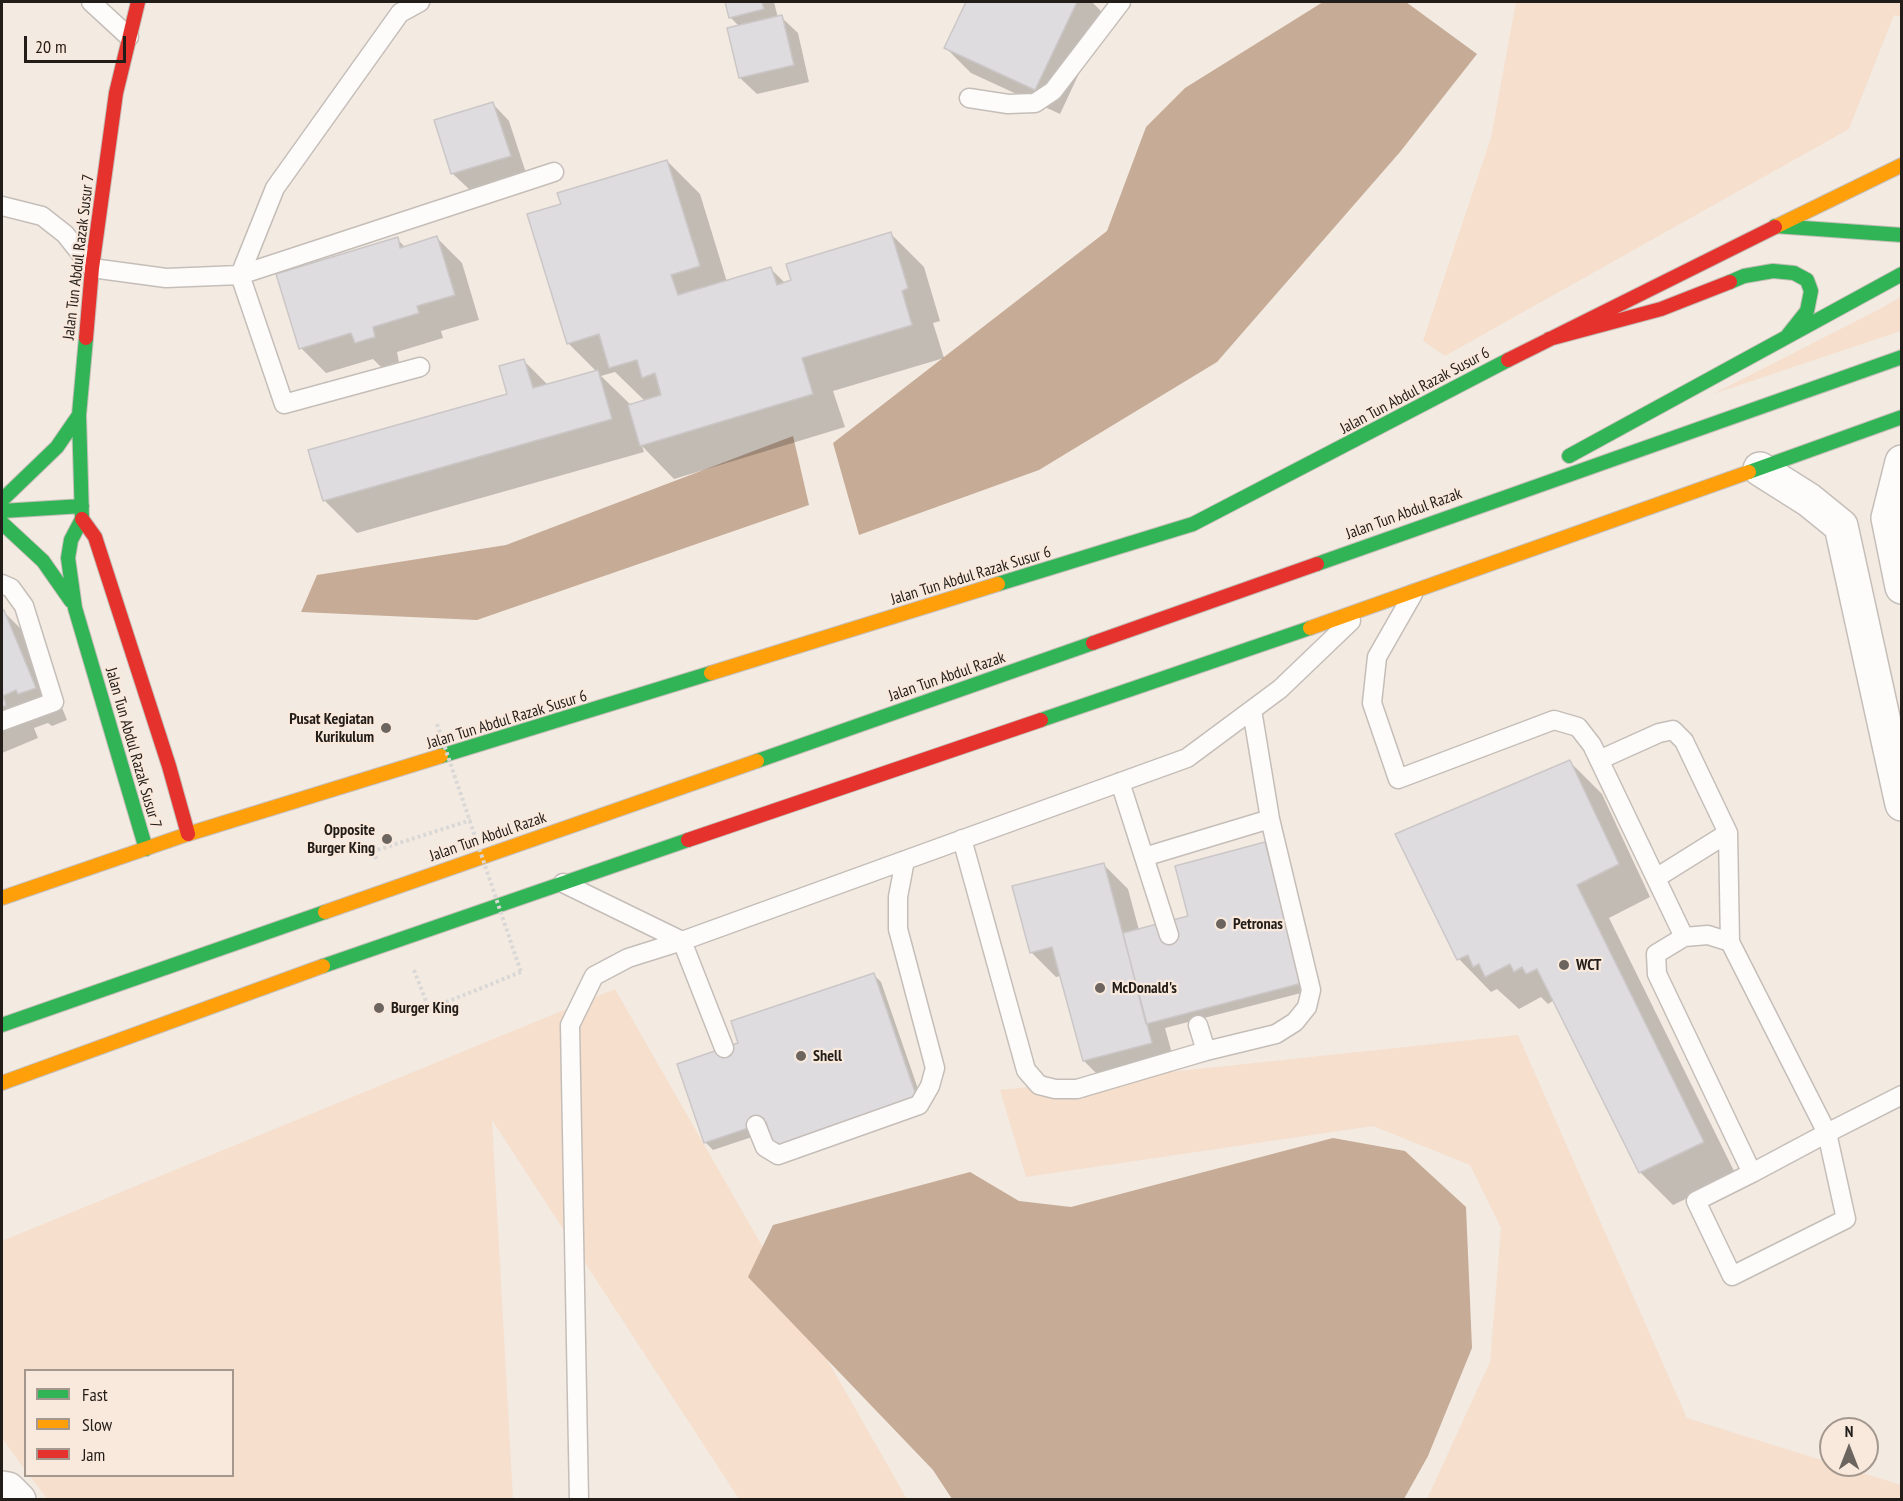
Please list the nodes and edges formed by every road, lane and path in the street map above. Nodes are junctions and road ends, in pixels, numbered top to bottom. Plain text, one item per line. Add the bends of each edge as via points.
1 (91, 2) edge
2 (138, 2) edge
3 (420, 2) edge
4 (1121, 2) edge
5 (129, 37) junction
6 (969, 98) dead end
7 (1902, 165) edge
8 (554, 171) dead end
9 (2, 206) edge
10 (1775, 226) junction
11 (1902, 235) edge
12 (92, 268) junction
13 (1902, 274) edge
14 (240, 275) junction
15 (1549, 339) junction
16 (1785, 339) junction
17 (1902, 357) edge
18 (420, 367) dead end
19 (79, 416) junction
20 (1902, 417) edge
21 (1902, 462) edge
22 (1760, 469) junction
23 (2, 500) edge
24 (1485, 502) junction
25 (2, 511) edge
26 (82, 512) junction
27 (2, 522) edge
28 (2, 584) edge
29 (1902, 587) edge
30 (1414, 593) junction
31 (75, 608) junction
32 (1361, 611) junction
33 (1252, 710) junction
34 (2, 721) edge
35 (437, 724) dead end
36 (1599, 760) junction
37 (1120, 782) junction
38 (1902, 804) edge
39 (1270, 819) junction
40 (471, 820) junction
41 (1728, 833) junction
42 (188, 834) junction
43 (962, 840) junction
44 (146, 849) junction
45 (374, 851) dead end
46 (1144, 857) junction
47 (905, 860) junction
48 (1656, 878) junction
49 (562, 883) junction
50 (2, 898) edge
51 (1169, 936) dead end
52 (1683, 937) junction
53 (402, 939) junction
54 (682, 941) junction
55 (1730, 942) junction
56 (2, 1025) edge
57 (1198, 1025) dead end
58 (724, 1048) dead end
59 (1206, 1051) junction
60 (2, 1083) edge
61 (1902, 1095) edge
62 (756, 1125) dead end
63 (1827, 1133) junction
64 (1752, 1173) junction
65 (2, 1488) edge
66 (19, 1500) edge
67 (579, 1500) edge

1 - 5 lane
2 - 5 main road, Jalan Tun Abdul Razak Susur 7
3 - 14 lane via 400,13 275,188
4 - 6 lane via 1053,91 1035,103 1008,104
5 - 12 main road, Jalan Tun Abdul Razak Susur 7 via 116,93
7 - 10 main road, Jalan Tun Abdul Razak Susur 6
8 - 14 lane
9 - 12 lane via 42,216 64,234
10 - 11 main road
10 - 15 main road, Jalan Tun Abdul Razak Susur 6
12 - 14 lane via 166,278
12 - 19 main road, Jalan Tun Abdul Razak Susur 7
13 - 16 main road
14 - 18 lane via 284,404
15 - 16 main road via 1661,309 1744,276 1773,272 1794,273 1807,280 1811,291 1807,311
15 - 42 main road, Jalan Tun Abdul Razak Susur 6 via 1192,524
16 - 24 main road
17 - 24 main road, Jalan Tun Abdul Razak
19 - 23 main road via 57,447
19 - 26 main road, Jalan Tun Abdul Razak Susur 7
20 - 22 main road
21 - 29 street via 1887,518
22 - 30 main road
22 - 38 street via 1842,526
24 - 56 main road, Jalan Tun Abdul Razak via 1008,674
25 - 26 main road
26 - 31 main road, Jalan Tun Abdul Razak Susur 7 via 69,558
26 - 42 main road, Jalan Tun Abdul Razak Susur 7 via 95,537
27 - 31 main road via 44,561
28 - 34 lane via 11,588 24,606 54,702
30 - 32 main road
30 - 36 lane via 1377,657 1372,703 1398,778 1554,720 1578,727
31 - 44 main road, Jalan Tun Abdul Razak Susur 7
32 - 33 lane via 1280,689
32 - 49 main road
33 - 37 lane via 1187,758
33 - 39 lane
35 - 40 path, bridge
36 - 41 lane via 1673,730 1684,741
36 - 48 lane
37 - 43 lane
37 - 46 lane
39 - 46 lane
39 - 59 lane via 1311,990 1307,1007 1295,1022 1276,1034
40 - 45 path
40 - 53 path, bridge via 521,972 429,1010
41 - 48 lane
41 - 55 lane
42 - 44 main road, Jalan Tun Abdul Razak Susur 6
43 - 47 lane
43 - 59 lane via 1026,1070 1039,1084 1077,1089
44 - 50 main road, Jalan Tun Abdul Razak Susur 6
46 - 51 lane
47 - 54 lane
47 - 62 lane via 898,897 898,929 934,1068 919,1106 778,1155 765,1147
48 - 52 lane
49 - 53 main road
49 - 54 lane
52 - 55 lane via 1708,935
52 - 64 lane via 1656,954 1657,974
53 - 60 main road
54 - 58 lane
54 - 67 lane via 628,958 594,976 570,1025
55 - 63 lane
57 - 59 lane
61 - 63 lane
63 - 64 lane
63 - 64 lane via 1846,1219 1732,1276 1696,1202
65 - 66 street

